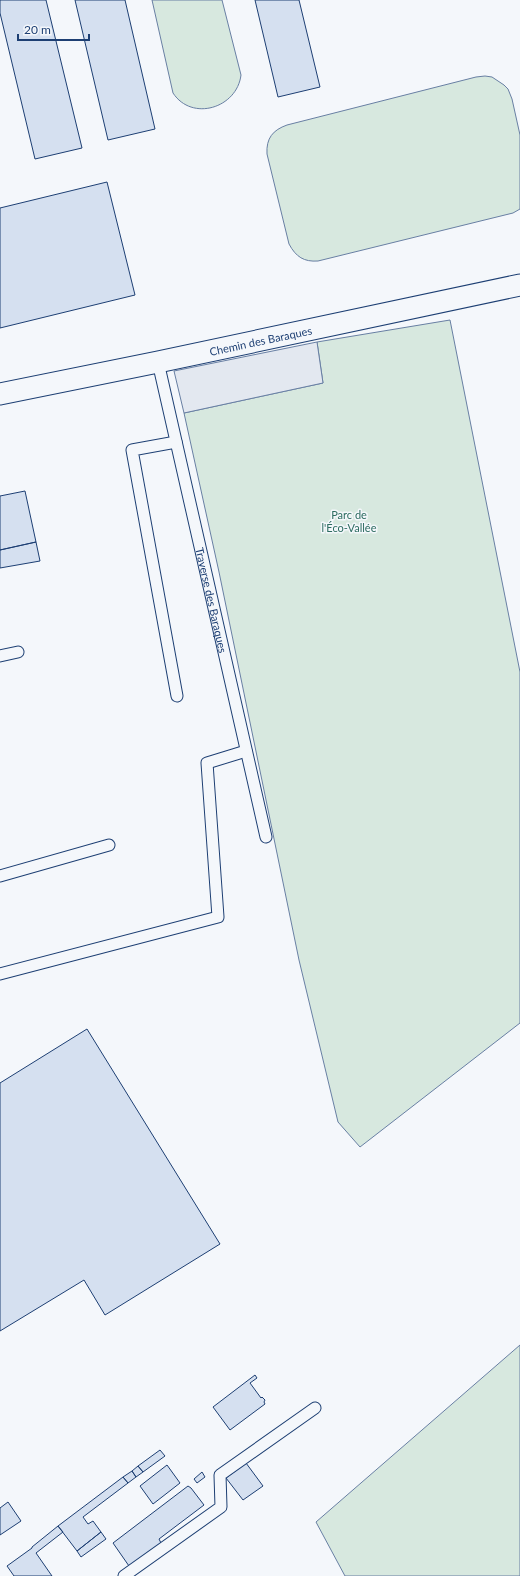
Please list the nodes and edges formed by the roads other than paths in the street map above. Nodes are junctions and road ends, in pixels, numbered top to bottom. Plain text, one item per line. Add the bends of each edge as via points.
1 (520, 285) edge
2 (158, 362) junction
3 (0, 394) edge
4 (176, 442) junction
5 (18, 652) dead end
6 (0, 656) edge
7 (177, 696) dead end
8 (246, 751) junction
9 (266, 838) dead end
10 (109, 845) dead end
11 (0, 876) edge
12 (0, 974) edge
13 (315, 1408) dead end
14 (124, 1576) edge

1 - 2 street, Chemin des Baraques
2 - 3 street, Chemin des Baraques
2 - 4 lane, Traverse des Baraques
4 - 7 lane via 132,450
4 - 8 lane, Traverse des Baraques
5 - 6 lane
8 - 9 lane, Traverse des Baraques
8 - 12 lane via 207,763 218,917
10 - 11 lane
13 - 14 lane via 220,1475 221,1507

